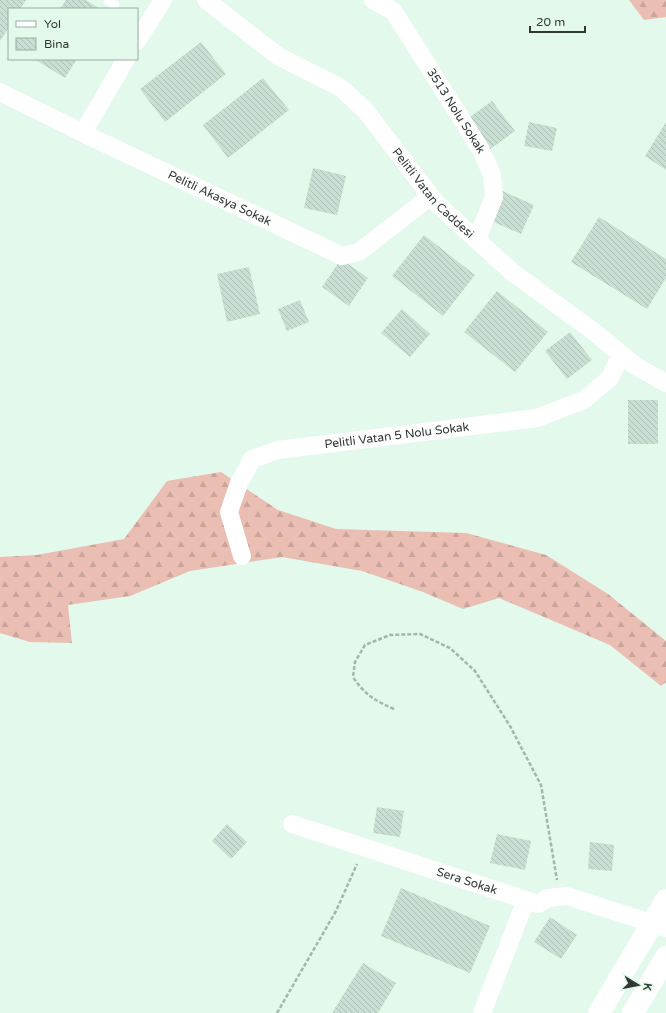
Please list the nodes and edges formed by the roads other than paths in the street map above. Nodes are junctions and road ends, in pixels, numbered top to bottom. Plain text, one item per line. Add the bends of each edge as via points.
1 (163, 0) edge
2 (206, 0) edge
3 (373, 0) edge
4 (138, 40) edge
5 (125, 60) edge
6 (0, 92) edge
7 (83, 133) junction
8 (431, 196) junction
9 (477, 239) junction
10 (621, 355) junction
11 (666, 383) edge
12 (242, 556) dead end
13 (292, 824) dead end
14 (526, 900) junction
15 (666, 900) edge
16 (659, 926) edge
17 (666, 957) edge
18 (482, 1013) edge
19 (599, 1013) edge
20 (633, 1013) edge

1 - 4 street
2 - 8 street, Pelitli Vatan Caddesi via 278,56 341,88 365,110
3 - 9 street, 3513 Nolu Sokak via 393,12 487,163 492,175 494,197
5 - 7 street
6 - 7 street, Pelitli Akasya Sokak
7 - 8 street, Pelitli Akasya Sokak via 342,256 359,252
8 - 9 street, Pelitli Vatan Caddesi
9 - 10 street, Pelitli Vatan Caddesi via 512,272 593,331
10 - 11 street, Pelitli Vatan Caddesi
10 - 12 street, Pelitli Vatan 5 Nolu Sokak via 610,378 584,400 537,418 278,450 252,458 239,483 229,512
13 - 14 street, Sera Sokak
14 - 16 street, Sera Sokak via 538,904 548,898 567,896
14 - 18 street
15 - 16 main road
16 - 19 main road
17 - 20 main road

